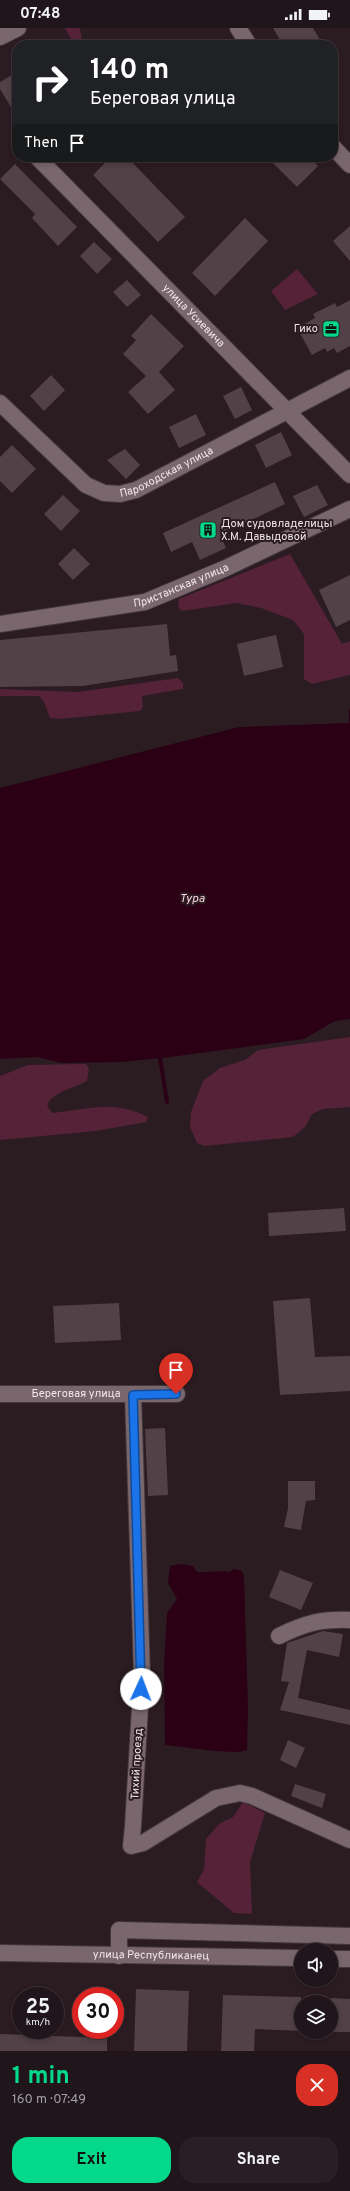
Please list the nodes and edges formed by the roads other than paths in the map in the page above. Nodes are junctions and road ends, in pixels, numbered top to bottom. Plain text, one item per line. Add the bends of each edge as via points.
1 (18, 28) edge
2 (238, 28) edge
3 (0, 37) edge
4 (246, 40) edge
5 (338, 153) edge
6 (42, 162) edge
7 (350, 166) edge
8 (350, 378) edge
9 (0, 403) edge
10 (287, 411) junction
11 (350, 476) edge
12 (350, 509) edge
13 (0, 624) edge
14 (0, 1394) edge
15 (176, 1394) dead end
16 (133, 1395) junction
17 (350, 1620) edge
18 (279, 1636) dead end
19 (350, 1840) edge
20 (350, 1936) edge
21 (0, 1953) edge
22 (119, 1956) junction
23 (294, 1958) edge
24 (338, 1959) edge
25 (350, 1959) edge

1 - 3 street
2 - 4 street
5 - 7 street
6 - 10 street, улица Усиевича
8 - 10 street, Пароходская улица
9 - 10 street, Пароходская улица via 86,485 104,493 120,494 136,490
10 - 11 street, улица Усиевича
12 - 13 street, Пристанская улица via 226,568 144,602
14 - 16 street, Береговая улица
15 - 16 street, Береговая улица
16 - 19 street, Тихий проезд via 142,1674 134,1826 130,1846 143,1843 216,1798 240,1793
17 - 18 street via 328,1619 306,1623
20 - 22 street via 119,1930
21 - 22 street, улица Республиканец
22 - 23 street, улица Республиканец
24 - 25 street

